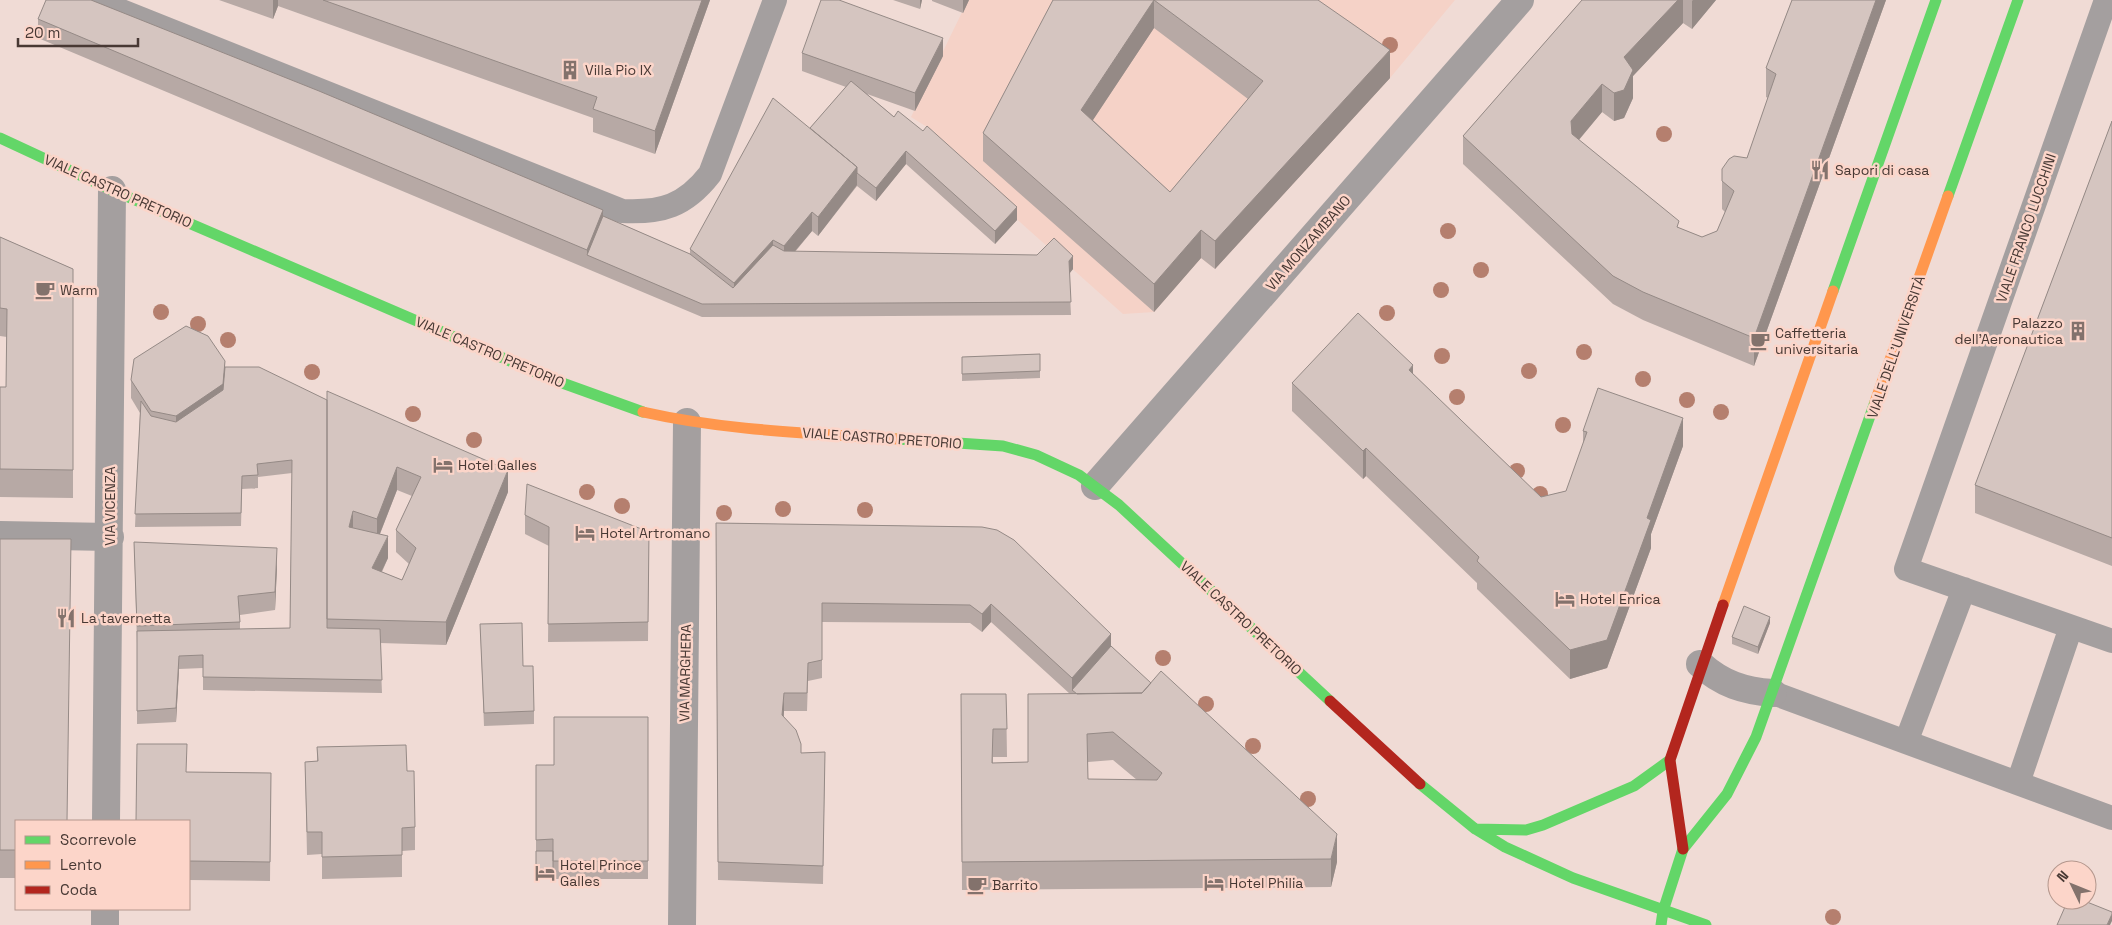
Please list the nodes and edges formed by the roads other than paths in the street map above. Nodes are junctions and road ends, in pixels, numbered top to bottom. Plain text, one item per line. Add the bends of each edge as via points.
1 (94, 0) edge
2 (776, 0) edge
3 (1520, 0) edge
4 (1936, 0) edge
5 (2018, 0) edge
6 (2106, 0) edge
7 (0, 138) edge
8 (112, 190) junction
9 (687, 422) junction
10 (1096, 486) junction
11 (0, 535) edge
12 (110, 536) junction
13 (1964, 589) junction
14 (2071, 627) junction
15 (2112, 642) edge
16 (1700, 664) junction
17 (1773, 694) junction
18 (1906, 742) junction
19 (1670, 760) junction
20 (2018, 783) junction
21 (2112, 818) edge
22 (106, 820) edge
23 (1474, 828) junction
24 (1683, 848) junction
25 (105, 910) edge
26 (1663, 910) junction
27 (105, 925) edge
28 (682, 925) edge
29 (1661, 925) edge
30 (1706, 925) edge

1 - 2 lane via 622,211 641,212 681,202 697,191 710,174
3 - 10 street, VIA MONZAMBANO
4 - 16 street, VIALE DELL'UNIVERSITÀ
5 - 17 street, VIALE DELL'UNIVERSITÀ
6 - 13 lane, VIALE FRANCO LUCCHINI via 1906,569
7 - 8 street, VIALE CASTRO PRETORIO
8 - 9 street, VIALE CASTRO PRETORIO via 566,385 636,410
8 - 12 street, VIA VICENZA
9 - 10 street, VIALE CASTRO PRETORIO via 1003,446 1061,464
9 - 28 street, VIA MARGHERA
10 - 23 street, VIALE CASTRO PRETORIO via 1417,782
11 - 12 street
12 - 22 street, VIA VICENZA
13 - 14 lane
13 - 18 lane
14 - 15 lane
14 - 20 lane
16 - 17 street via 1734,687
16 - 19 street, VIALE DELL'UNIVERSITÀ
17 - 18 lane
17 - 24 street, VIALE DELL'UNIVERSITÀ via 1735,780
18 - 20 lane
19 - 23 street via 1634,786 1543,825 1526,830
19 - 24 street, VIALE DELL'UNIVERSITÀ
20 - 21 lane
23 - 26 street, VIALE CASTRO PRETORIO via 1531,860
24 - 26 street, VIALE DELL'UNIVERSITÀ
25 - 27 street
26 - 29 street, VIALE DELL'UNIVERSITÀ
26 - 30 street, VIALE CASTRO PRETORIO

